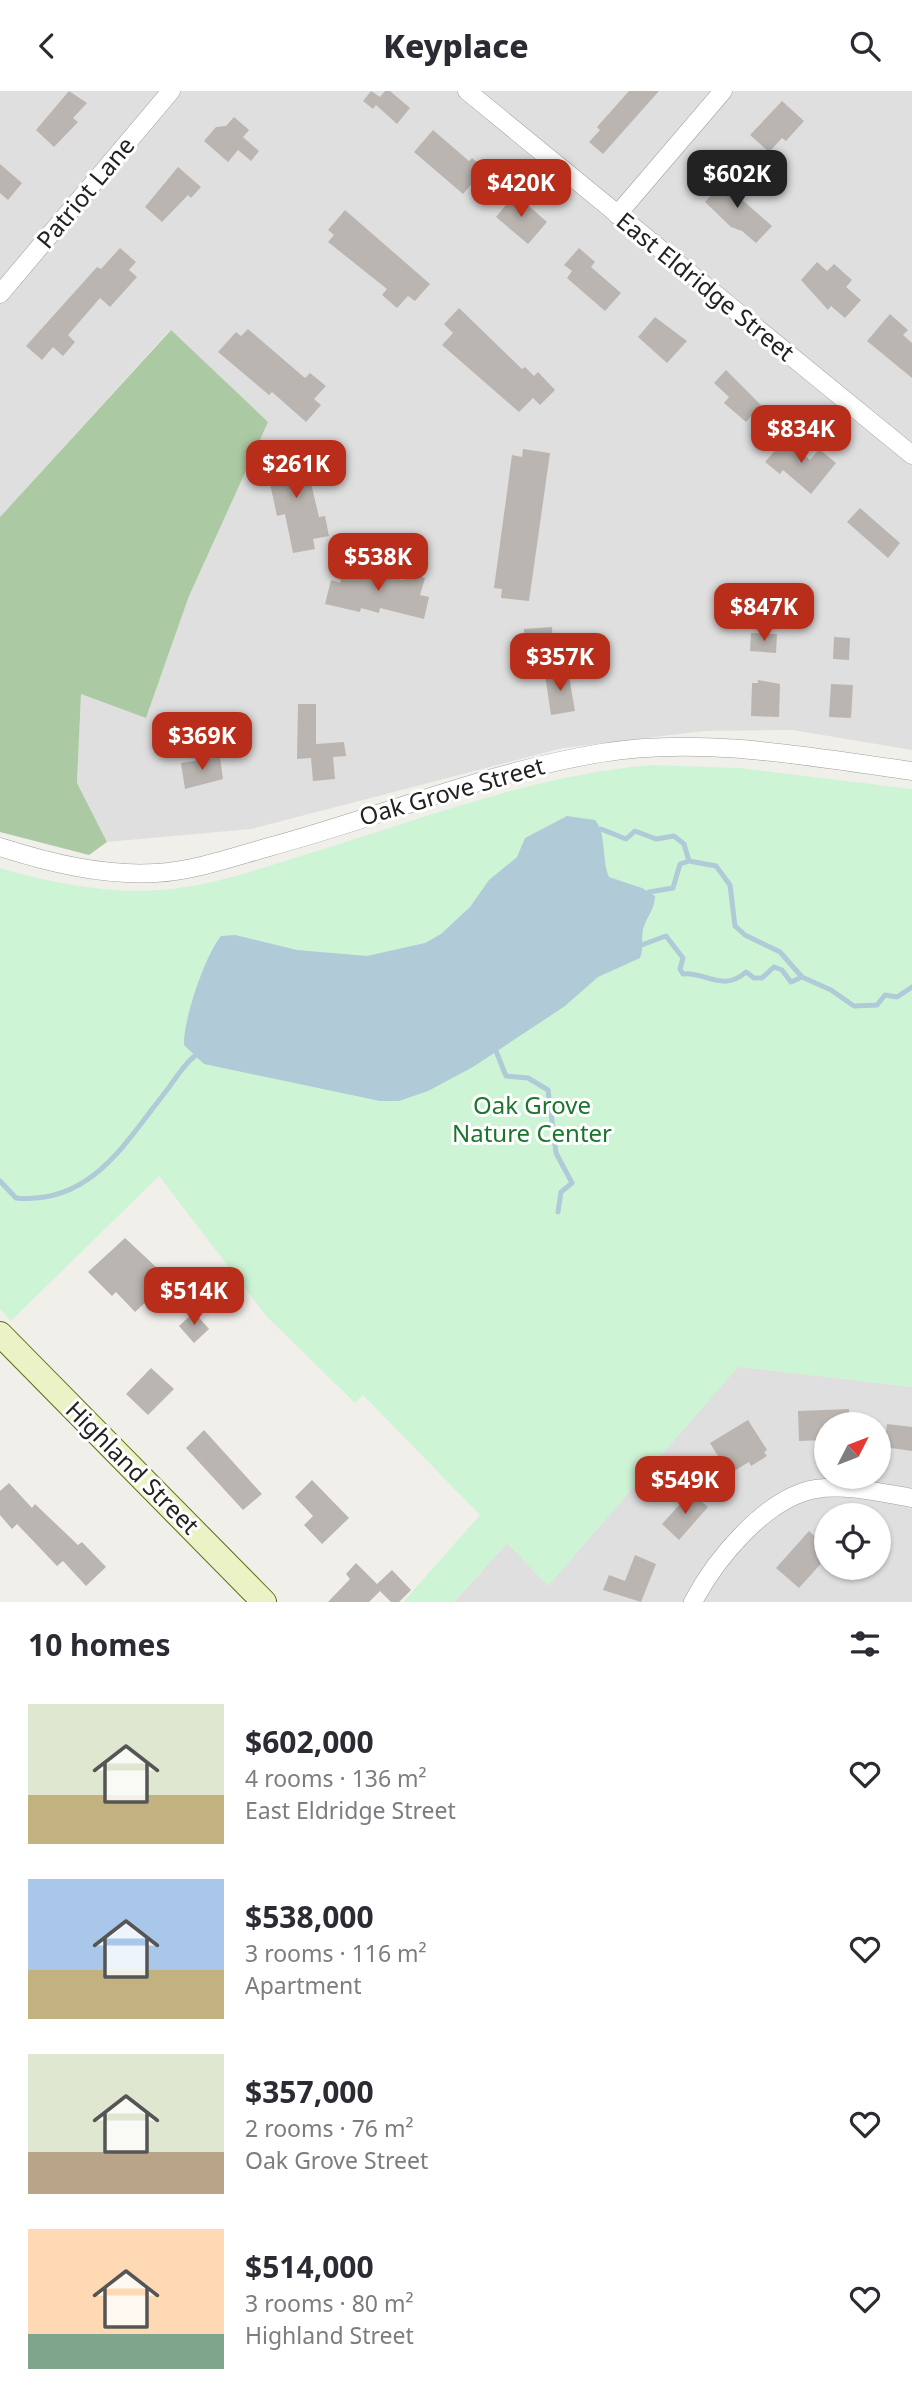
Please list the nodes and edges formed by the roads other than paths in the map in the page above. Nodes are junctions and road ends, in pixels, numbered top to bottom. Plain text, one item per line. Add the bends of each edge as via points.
1 (171, 91) edge
2 (467, 91) edge
3 (723, 91) edge
4 (617, 215) junction
5 (0, 294) edge
6 (912, 455) edge
7 (912, 771) edge
8 (0, 846) edge
9 (0, 1334) edge
10 (912, 1498) edge
11 (264, 1602) edge
12 (693, 1602) edge

1 - 5 street, Patriot Lane
2 - 4 street, East Eldridge Street
3 - 4 street
4 - 6 street, East Eldridge Street
7 - 8 street, Oak Grove Street via 712,747 650,748 546,764 294,840 157,873 99,871 36,859
9 - 11 main road, Highland Street
10 - 12 street via 816,1489 772,1506 707,1575

